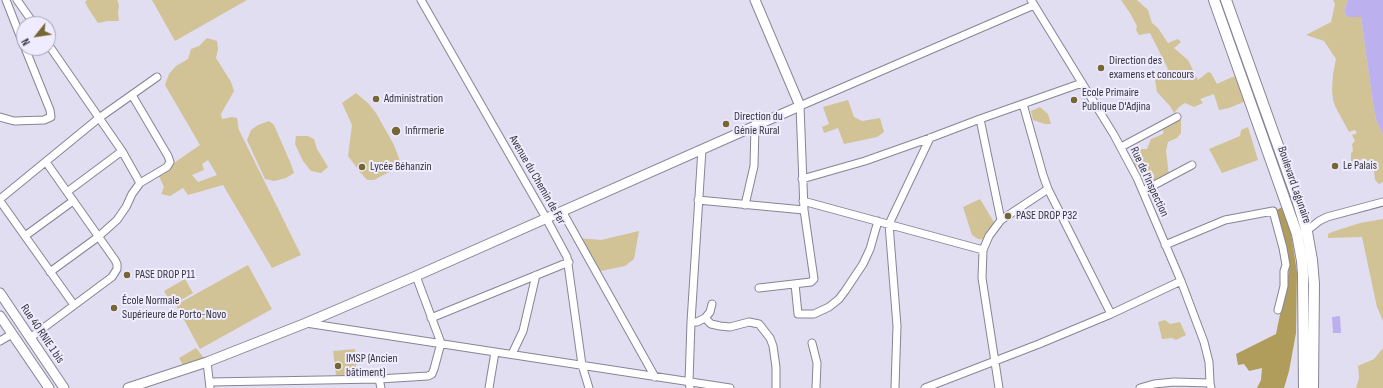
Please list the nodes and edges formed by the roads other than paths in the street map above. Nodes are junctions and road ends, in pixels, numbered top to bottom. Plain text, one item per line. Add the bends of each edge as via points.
1 (6, 0) edge
2 (17, 0) edge
3 (421, 0) edge
4 (756, 0) edge
5 (1214, 0) edge
6 (1226, 0) edge
7 (1033, 3) edge
8 (28, 16) edge
9 (16, 26) edge
10 (56, 55) edge
11 (28, 56) edge
12 (157, 77) dead end
13 (1082, 83) junction
14 (132, 95) junction
15 (1023, 104) junction
16 (800, 106) junction
17 (0, 117) edge
18 (1176, 117) dead end
19 (100, 118) junction
20 (980, 119) junction
21 (755, 125) junction
22 (930, 138) junction
23 (1121, 147) junction
24 (702, 149) junction
25 (122, 151) junction
26 (46, 162) junction
27 (1192, 165) dead end
28 (802, 179) junction
29 (140, 183) junction
30 (1048, 189) junction
31 (1142, 191) junction
32 (67, 192) junction
33 (0, 200) edge
34 (698, 200) junction
35 (73, 201) junction
36 (803, 201) junction
37 (1383, 202) edge
38 (745, 205) junction
39 (804, 210) junction
40 (562, 211) junction
41 (546, 218) junction
42 (1002, 220) junction
43 (878, 222) junction
44 (889, 224) junction
45 (1302, 233) junction
46 (25, 236) junction
47 (98, 237) junction
48 (1165, 245) junction
49 (983, 250) junction
50 (568, 262) junction
51 (50, 272) junction
52 (536, 275) junction
53 (416, 276) junction
54 (1181, 281) junction
55 (795, 284) junction
56 (759, 288) dead end
57 (0, 293) edge
58 (712, 304) dead end
59 (74, 305) junction
60 (1278, 310) dead end
61 (1111, 314) junction
62 (0, 316) edge
63 (431, 318) junction
64 (705, 318) junction
65 (691, 322) junction
66 (306, 323) junction
67 (12, 334) junction
68 (30, 338) junction
69 (0, 341) edge
70 (441, 343) junction
71 (812, 343) dead end
72 (495, 352) junction
73 (512, 354) junction
74 (994, 361) junction
75 (207, 362) junction
76 (582, 365) junction
77 (655, 377) junction
78 (380, 379) junction
79 (332, 380) junction
80 (210, 385) edge
81 (689, 385) edge
82 (1211, 386) edge
83 (49, 388) edge
84 (64, 388) edge
85 (128, 388) edge
86 (332, 388) edge
87 (381, 388) edge
88 (489, 388) edge
89 (589, 388) edge
90 (730, 388) edge
91 (776, 388) edge
92 (816, 388) edge
93 (895, 388) edge
94 (925, 388) edge
95 (999, 388) edge
96 (1140, 388) edge
97 (1304, 388) edge
98 (1313, 388) edge

1 - 9 street
2 - 8 street
3 - 41 street, Avenue du Chemin de Fer
4 - 16 main road
5 - 45 highway, Boulevard Lagunaire
6 - 45 highway, Boulevard Lagunaire via 1295,192
7 - 13 street, Rue de l'Inspection
7 - 16 street
10 - 19 street
11 - 17 street via 51,117 44,120 14,120
12 - 14 street
13 - 15 street
13 - 23 street, Rue de l'Inspection
14 - 19 street
14 - 29 street via 170,162 167,167
15 - 20 street
15 - 30 street
16 - 21 main road
16 - 28 street
18 - 23 street
19 - 25 street
19 - 26 street
20 - 22 street
20 - 42 street
21 - 24 main road
21 - 38 street via 754,166
22 - 28 street via 865,161
22 - 44 street
23 - 31 street, Rue de l'Inspection
24 - 34 street
24 - 40 main road
25 - 29 street
25 - 32 street
26 - 32 street
26 - 33 street
27 - 31 street
28 - 36 street
29 - 47 street via 117,220
30 - 42 street
30 - 61 street
31 - 48 street, Rue de l'Inspection
32 - 35 street
33 - 46 street
34 - 38 street
34 - 65 street
35 - 46 street
35 - 47 street
36 - 39 street
36 - 43 street
37 - 45 street via 1327,217
38 - 39 street
39 - 55 street via 814,278 811,282
40 - 41 main road
40 - 77 street
41 - 50 street, Avenue du Chemin de Fer
41 - 53 main road
42 - 49 street via 989,236
43 - 44 street
43 - 55 street via 863,264 839,299 829,307 814,314 798,314
44 - 49 street
44 - 93 street via 897,326
45 - 97 highway, Boulevard Lagunaire
45 - 98 highway, Boulevard Lagunaire via 1312,260 1314,284
46 - 51 street
47 - 51 street
47 - 59 street via 117,264 117,269 112,277
48 - 54 street, Rue de l'Inspection
48 - 60 street via 1226,220 1273,211 1286,264
49 - 74 street via 982,278
50 - 52 street
50 - 76 street, Avenue du Chemin de Fer
51 - 59 street
52 - 63 street
52 - 73 street via 524,331
53 - 63 street
53 - 66 main road
54 - 61 street
54 - 82 street, Rue de l'Inspection via 1204,342
55 - 56 street
57 - 68 main road, Rue 40 RNIE 1 bis
58 - 64 street
59 - 68 street
61 - 74 street
62 - 67 main road
63 - 70 street
64 - 65 street
64 - 91 street via 711,324 720,326 749,322 759,324 768,334 773,346
65 - 81 street
66 - 70 street
66 - 75 main road
67 - 69 street
67 - 83 main road
68 - 84 main road, Rue 40 RNIE 1 bis
70 - 72 street
70 - 78 street via 432,374
71 - 92 street via 816,363
72 - 73 street
72 - 88 street
73 - 76 street
74 - 94 street
74 - 95 street
75 - 80 street
75 - 85 main road
76 - 77 street
76 - 89 street, Avenue du Chemin de Fer
77 - 81 street
78 - 79 street
78 - 87 street
79 - 80 street
79 - 86 street
81 - 90 street
82 - 96 street via 1174,382

